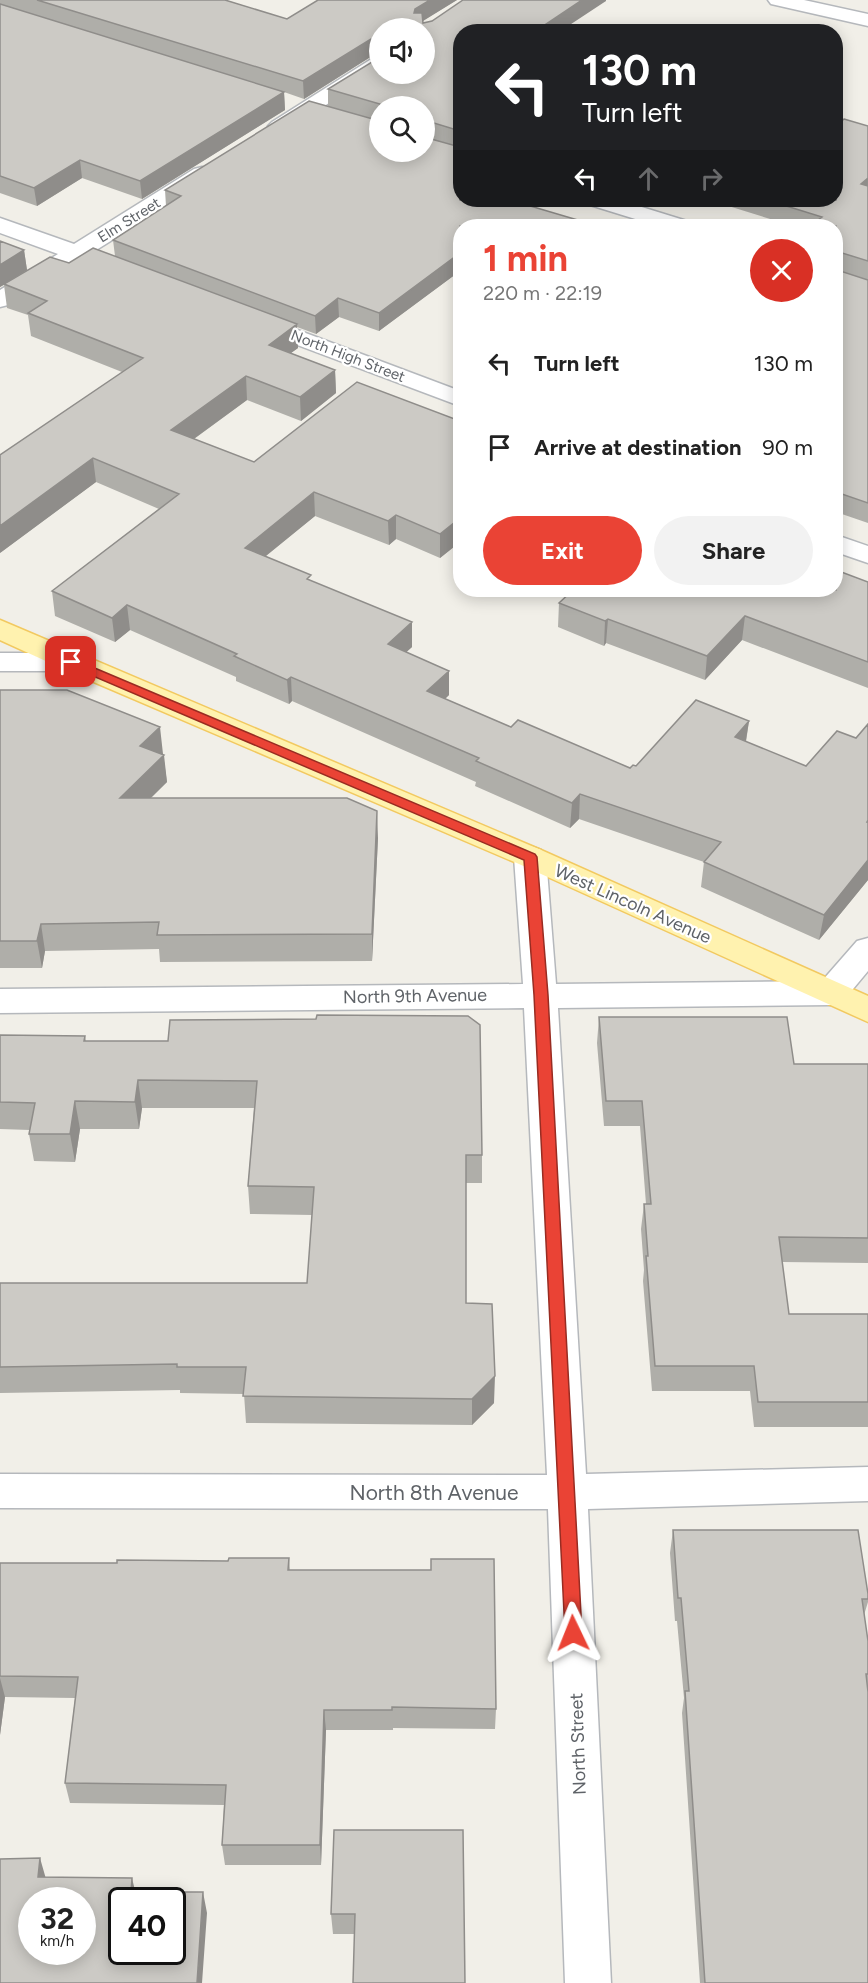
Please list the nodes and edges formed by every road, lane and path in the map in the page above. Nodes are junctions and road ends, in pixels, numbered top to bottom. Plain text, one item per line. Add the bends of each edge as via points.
1 (778, 0) edge
2 (868, 20) edge
3 (369, 71) edge
4 (285, 102) edge
5 (318, 112) junction
6 (257, 140) edge
7 (217, 165) edge
8 (620, 207) edge
9 (657, 219) edge
10 (0, 225) edge
11 (76, 252) junction
12 (142, 278) edge
13 (0, 300) edge
14 (230, 311) edge
15 (453, 396) edge
16 (843, 546) edge
17 (868, 555) edge
18 (0, 628) edge
19 (0, 662) edge
20 (71, 662) junction
21 (530, 857) junction
22 (868, 949) edge
23 (831, 993) junction
24 (541, 995) junction
25 (0, 1001) edge
26 (868, 1010) edge
27 (868, 1484) edge
28 (0, 1491) edge
29 (567, 1492) junction
30 (588, 1983) edge

1 - 2 street
3 - 5 street
4 - 5 street
5 - 6 street
7 - 11 street, Elm Street
8 - 9 street
10 - 11 street
11 - 12 street
11 - 13 street, Elm Street
14 - 15 street, North High Street
16 - 17 street
18 - 20 main road, West Lincoln Avenue
19 - 20 street
20 - 21 main road, West Lincoln Avenue
21 - 23 main road, West Lincoln Avenue
21 - 24 street, North Street
22 - 23 street
23 - 24 street, North 9th Avenue
23 - 26 main road, West Lincoln Avenue
24 - 25 street, North 9th Avenue
24 - 29 street, North Street
27 - 29 street, North 8th Avenue
28 - 29 street, North 8th Avenue
29 - 30 street, North Street

